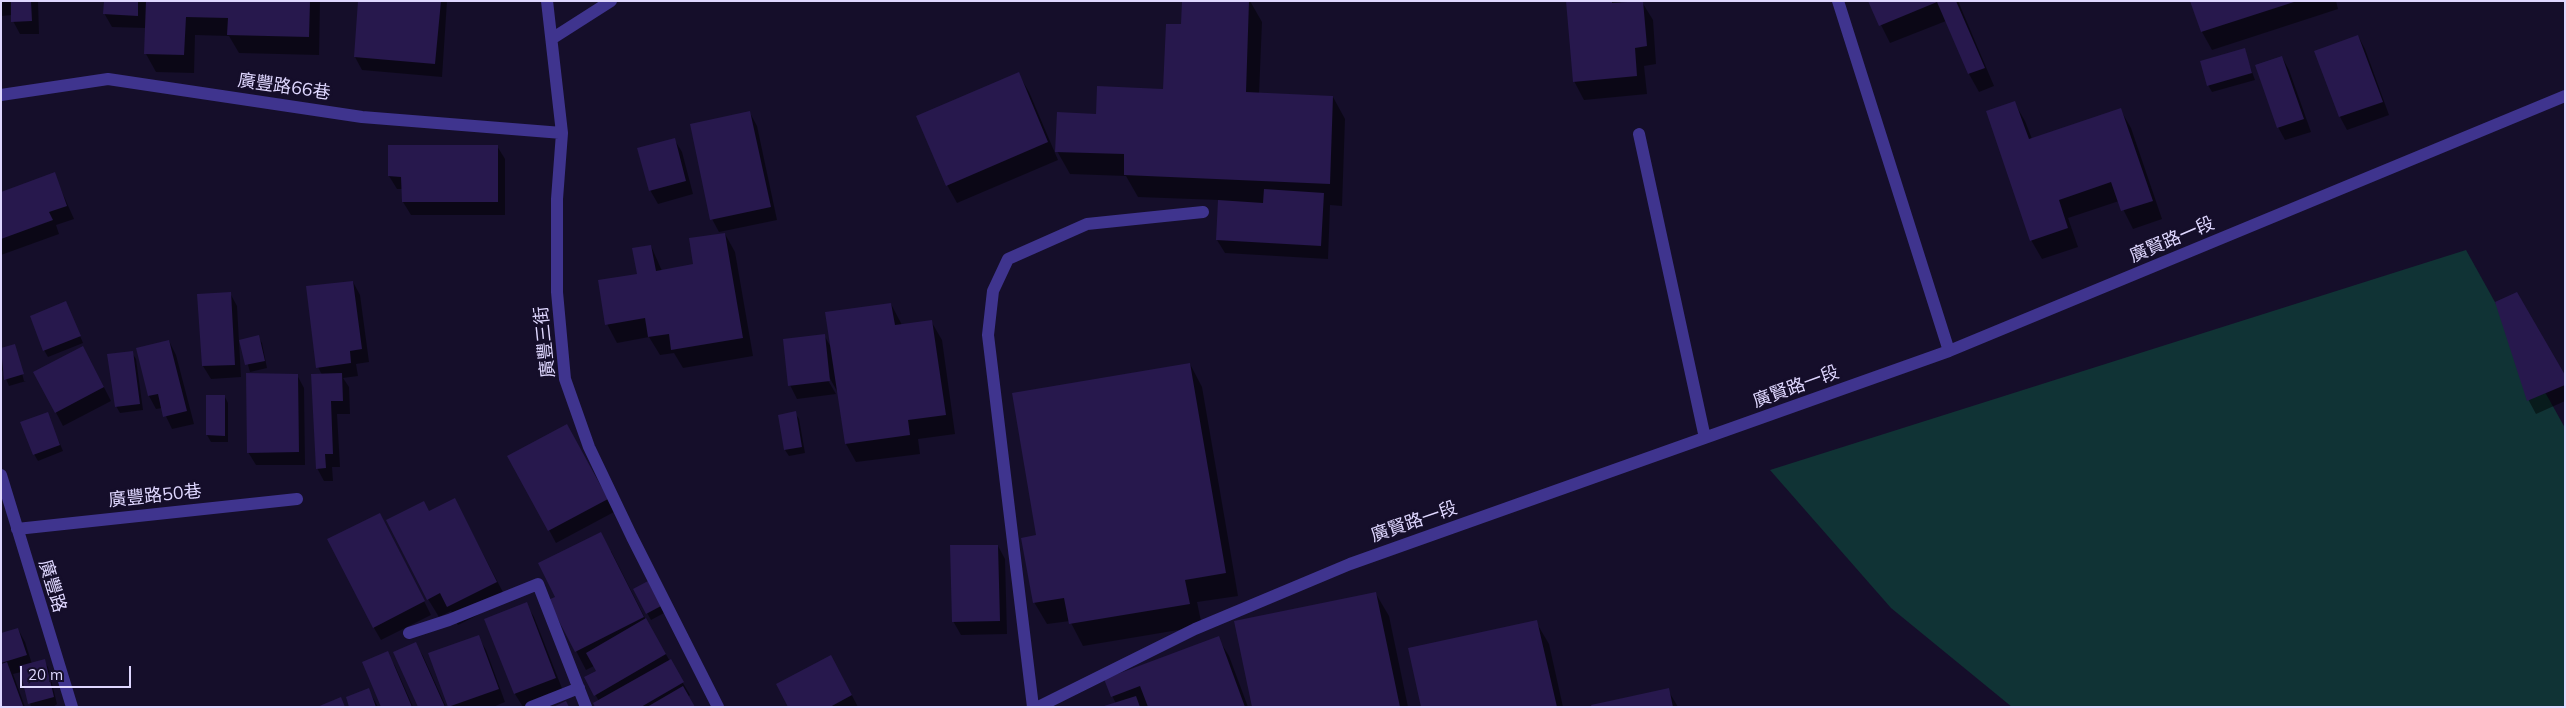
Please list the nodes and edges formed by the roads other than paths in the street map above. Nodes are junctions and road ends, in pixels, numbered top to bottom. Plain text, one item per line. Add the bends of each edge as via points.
1 (547, 1) edge
2 (611, 1) edge
3 (1838, 1) edge
4 (553, 38) junction
5 (1, 95) edge
6 (2565, 96) edge
7 (562, 133) junction
8 (1639, 134) dead end
9 (1202, 212) dead end
10 (1949, 351) junction
11 (1705, 438) junction
12 (1, 475) edge
13 (297, 499) dead end
14 (17, 529) junction
15 (408, 633) dead end
16 (579, 688) junction
17 (72, 707) edge
18 (531, 707) edge
19 (586, 707) edge
20 (718, 707) edge
21 (1033, 707) edge
22 (1038, 707) edge

1 - 4 street, 廣豐三街
2 - 4 street
3 - 10 street
4 - 7 street, 廣豐三街
5 - 7 street, 廣豐路66巷 via 108,79 362,116
6 - 10 street, 廣賢路一段
7 - 20 street, 廣豐三街 via 557,199 557,292 565,379 590,447
8 - 11 street
9 - 21 street via 1087,224 1008,258 993,291 988,335
10 - 11 street, 廣賢路一段
11 - 22 street, 廣賢路一段 via 1350,564 1195,629
12 - 14 street, 廣豐路
13 - 14 street, 廣豐路50巷
14 - 17 street, 廣豐路
15 - 16 street via 538,584
16 - 18 street
16 - 19 street

